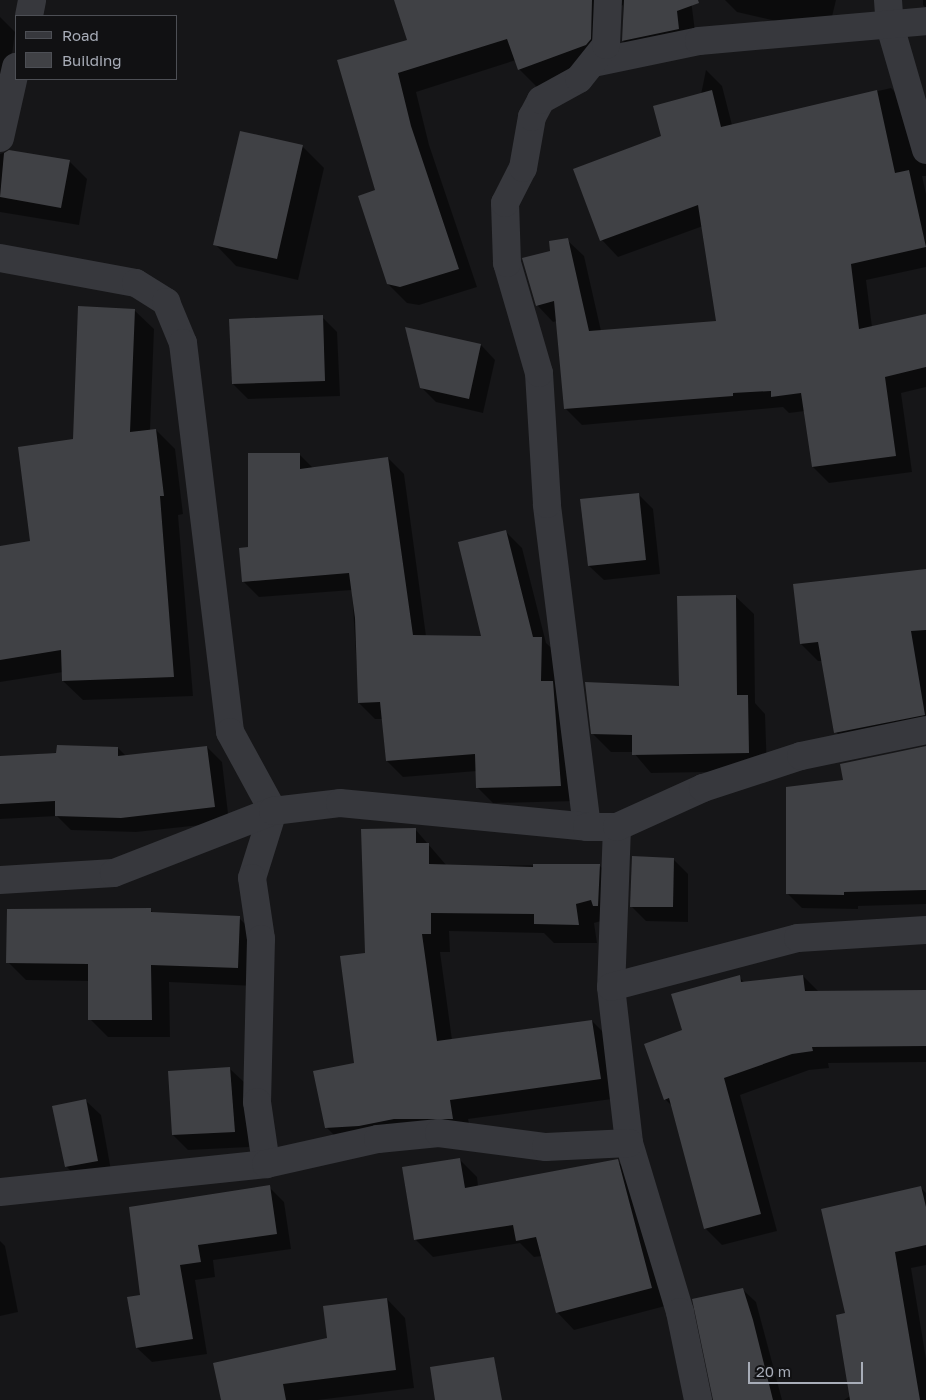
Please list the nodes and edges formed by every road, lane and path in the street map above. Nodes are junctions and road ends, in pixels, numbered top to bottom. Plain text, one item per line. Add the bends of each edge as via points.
1 (32, 0) edge
2 (608, 0) edge
3 (889, 13) edge
4 (29, 15) edge
5 (926, 21) edge
6 (593, 63) junction
7 (9, 78) edge
8 (0, 138) edge
9 (926, 150) edge
10 (0, 258) edge
11 (926, 730) edge
12 (273, 811) junction
13 (587, 827) junction
14 (617, 827) junction
15 (0, 880) edge
16 (926, 930) edge
17 (611, 987) junction
18 (630, 1143) junction
19 (266, 1164) junction
20 (0, 1192) edge
21 (698, 1400) edge

1 - 4 street
2 - 6 street via 606,45
3 - 5 street
3 - 6 street via 699,41
3 - 9 street
6 - 13 street via 579,79 541,100 532,117 523,168 505,203 507,263 539,373 547,504
7 - 8 street
10 - 12 street via 136,283 166,302 183,343 230,732
11 - 14 street via 801,756 703,788
12 - 13 street via 340,803
12 - 15 street via 114,873
12 - 19 street via 252,878 261,938 257,1102
13 - 14 street
14 - 17 street
16 - 17 street via 798,938
17 - 18 street
18 - 19 street via 546,1147 439,1133 378,1139
18 - 21 street via 680,1312
19 - 20 street

